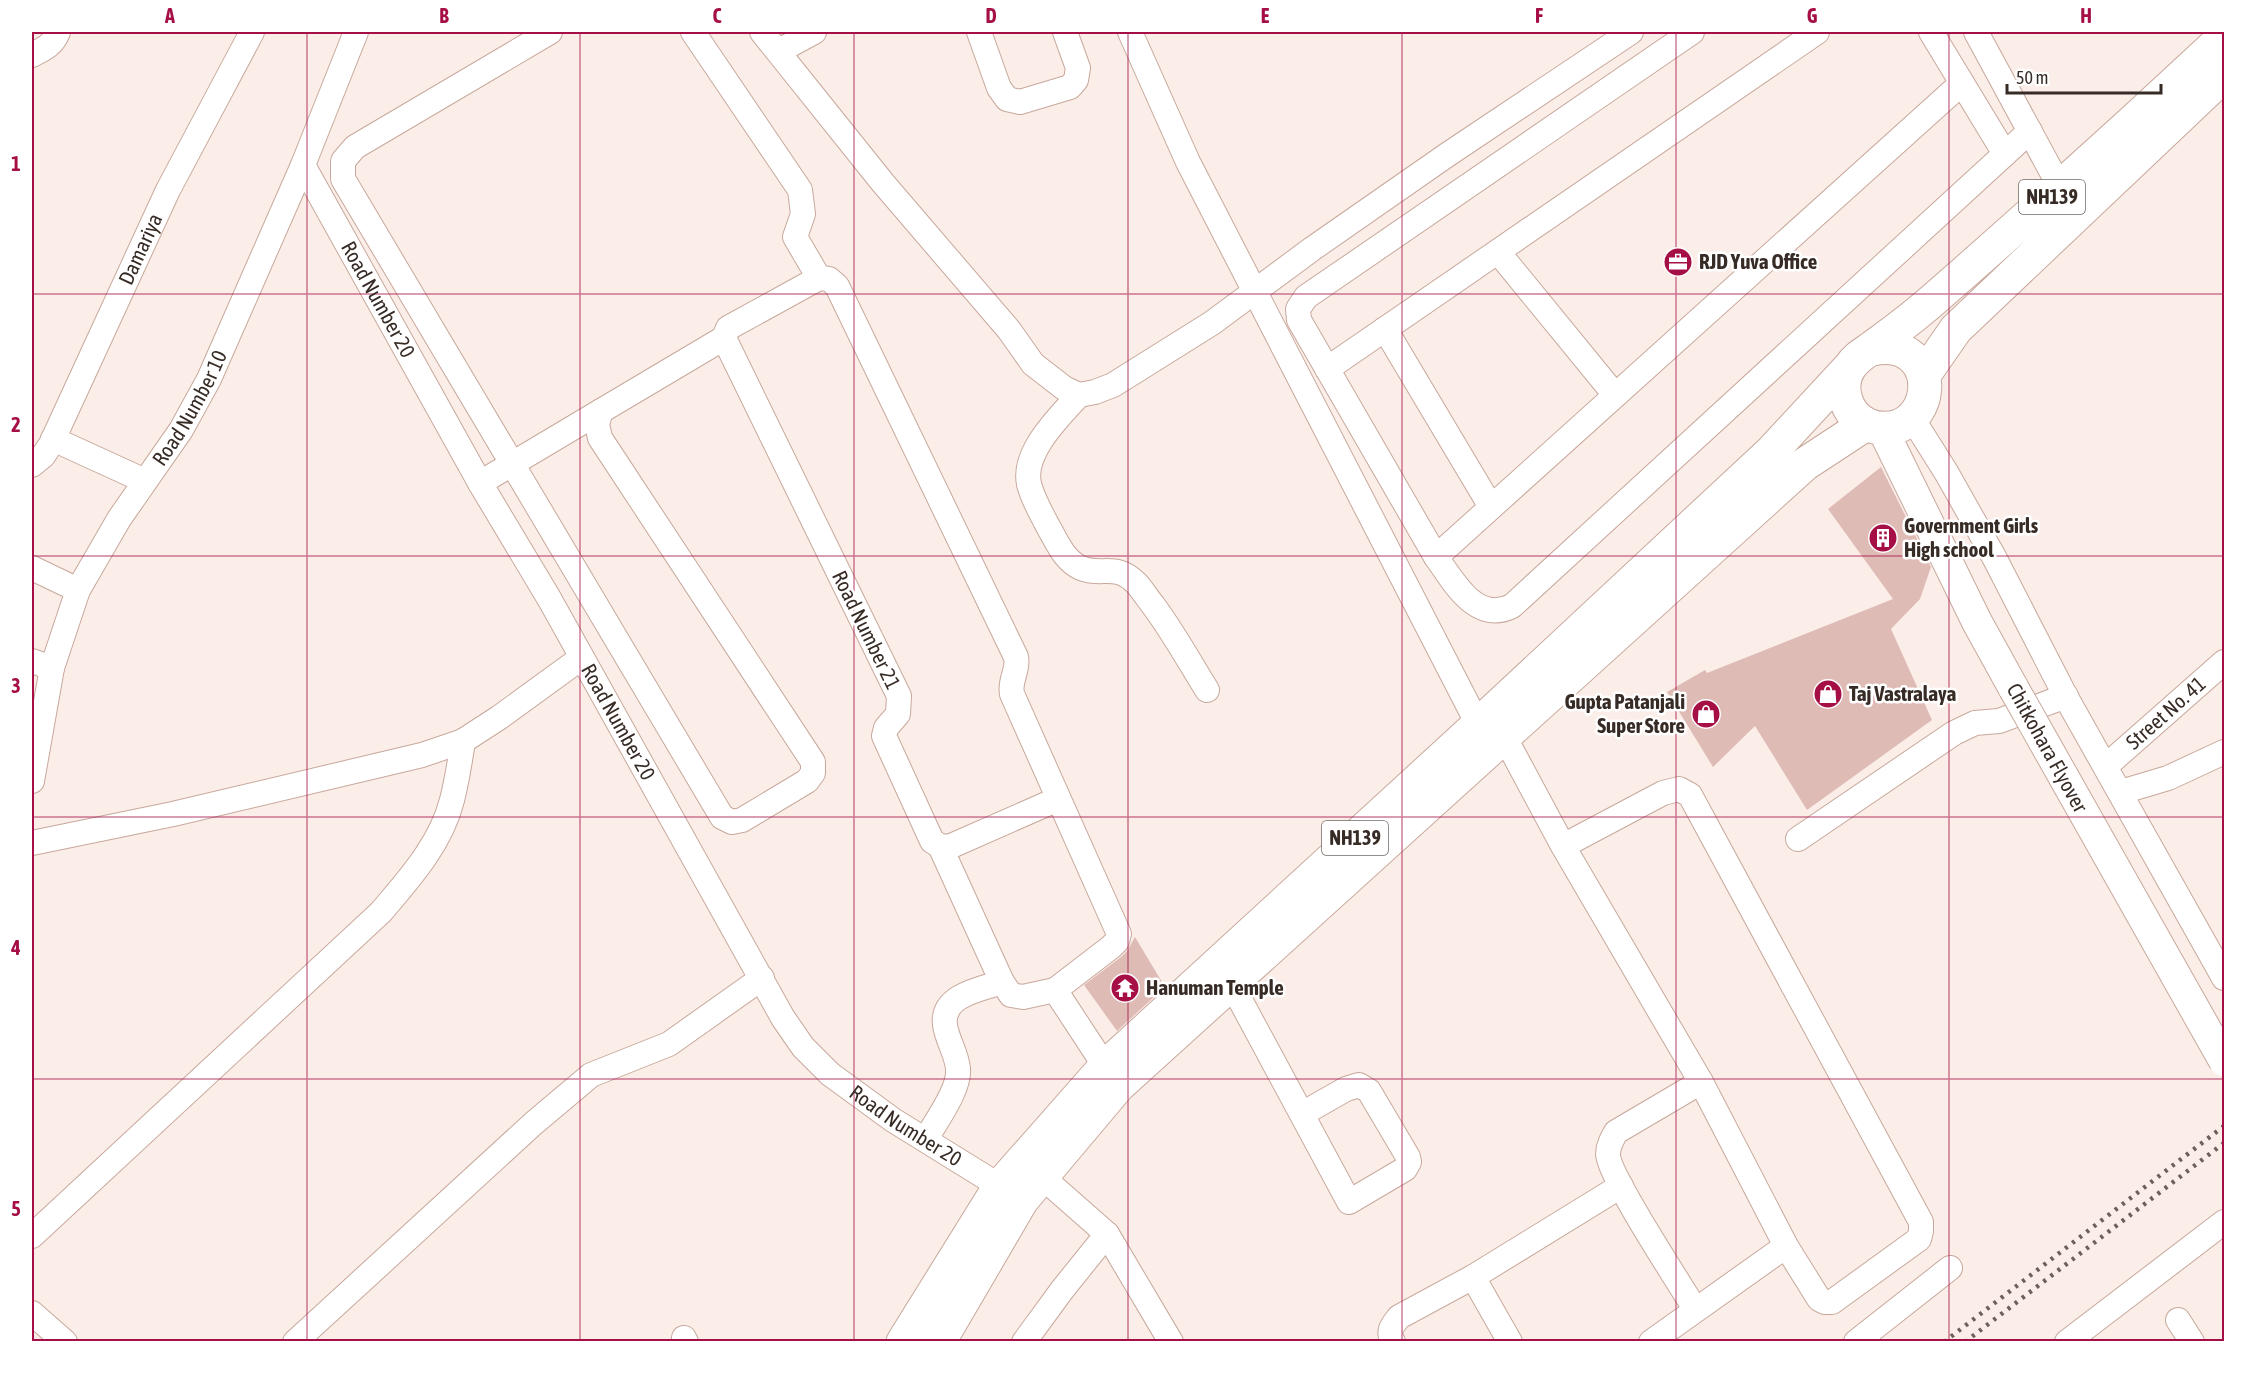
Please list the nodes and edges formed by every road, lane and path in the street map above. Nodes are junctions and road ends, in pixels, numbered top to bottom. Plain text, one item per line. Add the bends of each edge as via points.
1 (58, 32) edge
2 (252, 32) edge
3 (356, 32) edge
4 (550, 32) edge
5 (693, 32) edge
6 (762, 32) edge
7 (814, 32) edge
8 (979, 32) edge
9 (1065, 32) edge
10 (1130, 32) edge
11 (1692, 32) edge
12 (1817, 32) edge
13 (1931, 32) edge
14 (1976, 32) edge
15 (1626, 33) edge
16 (2224, 37) edge
17 (779, 51) junction
18 (32, 55) edge
19 (2224, 75) edge
20 (1962, 83) junction
21 (2030, 131) junction
22 (2005, 154) junction
23 (303, 165) junction
24 (2061, 189) junction
25 (1497, 252) junction
26 (819, 278) junction
27 (1255, 292) junction
28 (1385, 329) junction
29 (726, 333) junction
30 (1860, 359) junction
31 (1327, 369) junction
32 (1924, 375) junction
33 (1079, 395) junction
34 (1615, 395) junction
35 (602, 411) junction
36 (1887, 424) junction
37 (53, 439) junction
38 (512, 464) junction
39 (32, 465) edge
40 (145, 481) junction
41 (480, 483) junction
42 (1491, 507) junction
43 (1436, 557) junction
44 (32, 568) edge
45 (78, 590) junction
46 (581, 658) junction
47 (2224, 662) edge
48 (42, 664) edge
49 (1207, 690) dead end
50 (2066, 696) junction
51 (1491, 736) junction
52 (463, 741) junction
53 (2224, 752) edge
54 (2106, 766) junction
55 (32, 781) edge
56 (2121, 792) junction
57 (1058, 799) junction
58 (1798, 839) dead end
59 (32, 843) edge
60 (940, 846) junction
61 (1563, 846) junction
62 (762, 978) junction
63 (2224, 978) edge
64 (1002, 982) junction
65 (1231, 983) junction
66 (1055, 990) junction
67 (2224, 1061) edge
68 (1111, 1077) junction
69 (1701, 1082) junction
70 (1302, 1114) junction
71 (926, 1139) junction
72 (1621, 1186) junction
73 (1021, 1187) junction
74 (2224, 1222) edge
75 (1107, 1234) junction
76 (32, 1236) edge
77 (1786, 1246) junction
78 (1950, 1268) dead end
79 (1473, 1277) junction
80 (1695, 1309) junction
81 (32, 1313) edge
82 (2178, 1320) dead end
83 (65, 1341) edge
84 (295, 1341) edge
85 (903, 1341) edge
86 (939, 1341) edge
87 (1024, 1341) edge
88 (1171, 1341) edge
89 (1394, 1341) edge
90 (1510, 1341) edge
91 (1651, 1341) edge
92 (1856, 1341) edge
93 (2067, 1341) edge
94 (2192, 1341) edge

1 - 18 street via 54,42
2 - 37 street, Damariya via 168,190
3 - 23 street, Road Number 10
4 - 38 street via 355,147 343,161 343,179
5 - 26 street via 800,190 803,214 795,237
6 - 17 street
7 - 17 street
8 - 9 street via 999,88 1007,99 1020,102 1070,87 1076,80 1078,68
10 - 27 street via 1188,162
11 - 31 street via 1306,297 1298,309 1299,320
12 - 25 street
13 - 20 street
14 - 21 street
15 - 27 street via 1447,154
16 - 24 highway, NH139
17 - 33 street via 1033,364
19 - 32 highway, NH139 via 1956,329
20 - 22 street
20 - 34 street
21 - 22 street
21 - 24 street
22 - 43 street via 1512,606 1500,612 1480,608 1461,592
23 - 40 street, Road Number 10 via 209,379 181,430
23 - 41 street, Road Number 20
24 - 30 highway, NH139 via 1925,308
25 - 28 street
25 - 34 street
26 - 29 street
26 - 57 street via 829,279 837,286 1016,657 1012,694
27 - 33 street via 1113,385
27 - 51 street
28 - 31 street
28 - 42 street
29 - 35 street
29 - 60 street, Road Number 21 via 899,696 898,714 884,736 932,840
30 - 32 highway via 1888,347 1904,351
30 - 36 highway via 1844,384 1845,400 1854,414
30 - 51 highway, NH139
31 - 43 street
32 - 36 highway, NH139 via 1922,406
33 - 49 street via 1031,459 1029,482 1036,504 1073,564 1083,569 1114,570 1137,583
34 - 42 street
35 - 38 street
35 - 38 street via 597,424 600,438 813,762 813,773 807,781 742,820 732,822 722,817
36 - 50 street via 1946,472
36 - 51 highway, NH139 via 1805,464
36 - 67 main road, Chitkohara Flyover, bridge via 1906,479 1977,622
37 - 39 street, Damariya
37 - 40 street
38 - 41 street
40 - 45 street, Road Number 10
41 - 46 street, Road Number 20
42 - 43 street
44 - 45 street
45 - 48 street, Road Number 10
46 - 52 street
46 - 62 street, Road Number 20
47 - 54 street, Street No. 41
48 - 55 street, Road Number 10
50 - 54 street
50 - 58 street via 1954,733
51 - 61 street
51 - 65 highway, NH139
51 - 68 highway, NH139
52 - 59 street via 350,773
52 - 76 street via 452,802 439,834 414,873 381,912
53 - 56 street via 2199,766
54 - 56 street
56 - 63 street
57 - 60 street via 949,847
57 - 66 street via 1119,934 1111,947
60 - 64 street
61 - 69 street
61 - 77 street via 1663,792 1679,789 1690,795 1921,1222 1918,1239 1832,1302 1819,1299
62 - 71 street, Road Number 20 via 803,1047 830,1074
62 - 84 street via 669,1044 591,1075
64 - 66 street via 1011,995 1023,998
64 - 71 street via 962,996 952,1002 945,1015 958,1069 956,1085
65 - 68 highway, NH139
65 - 70 street
66 - 68 street
68 - 73 highway, NH139
69 - 72 street via 1616,1132 1607,1156
69 - 77 street
70 - 70 street via 1349,1202 1405,1169 1409,1162 1369,1090 1359,1085
71 - 73 street, Road Number 20
72 - 79 street
72 - 80 street
73 - 75 street, Road Number 20
73 - 85 highway, NH139
73 - 86 highway, NH139
74 - 93 street
75 - 87 street
75 - 88 street, Road Number 20
77 - 80 street
78 - 92 street
79 - 89 street via 1399,1317 1390,1327
79 - 90 street
80 - 91 street
81 - 83 street
82 - 94 street

